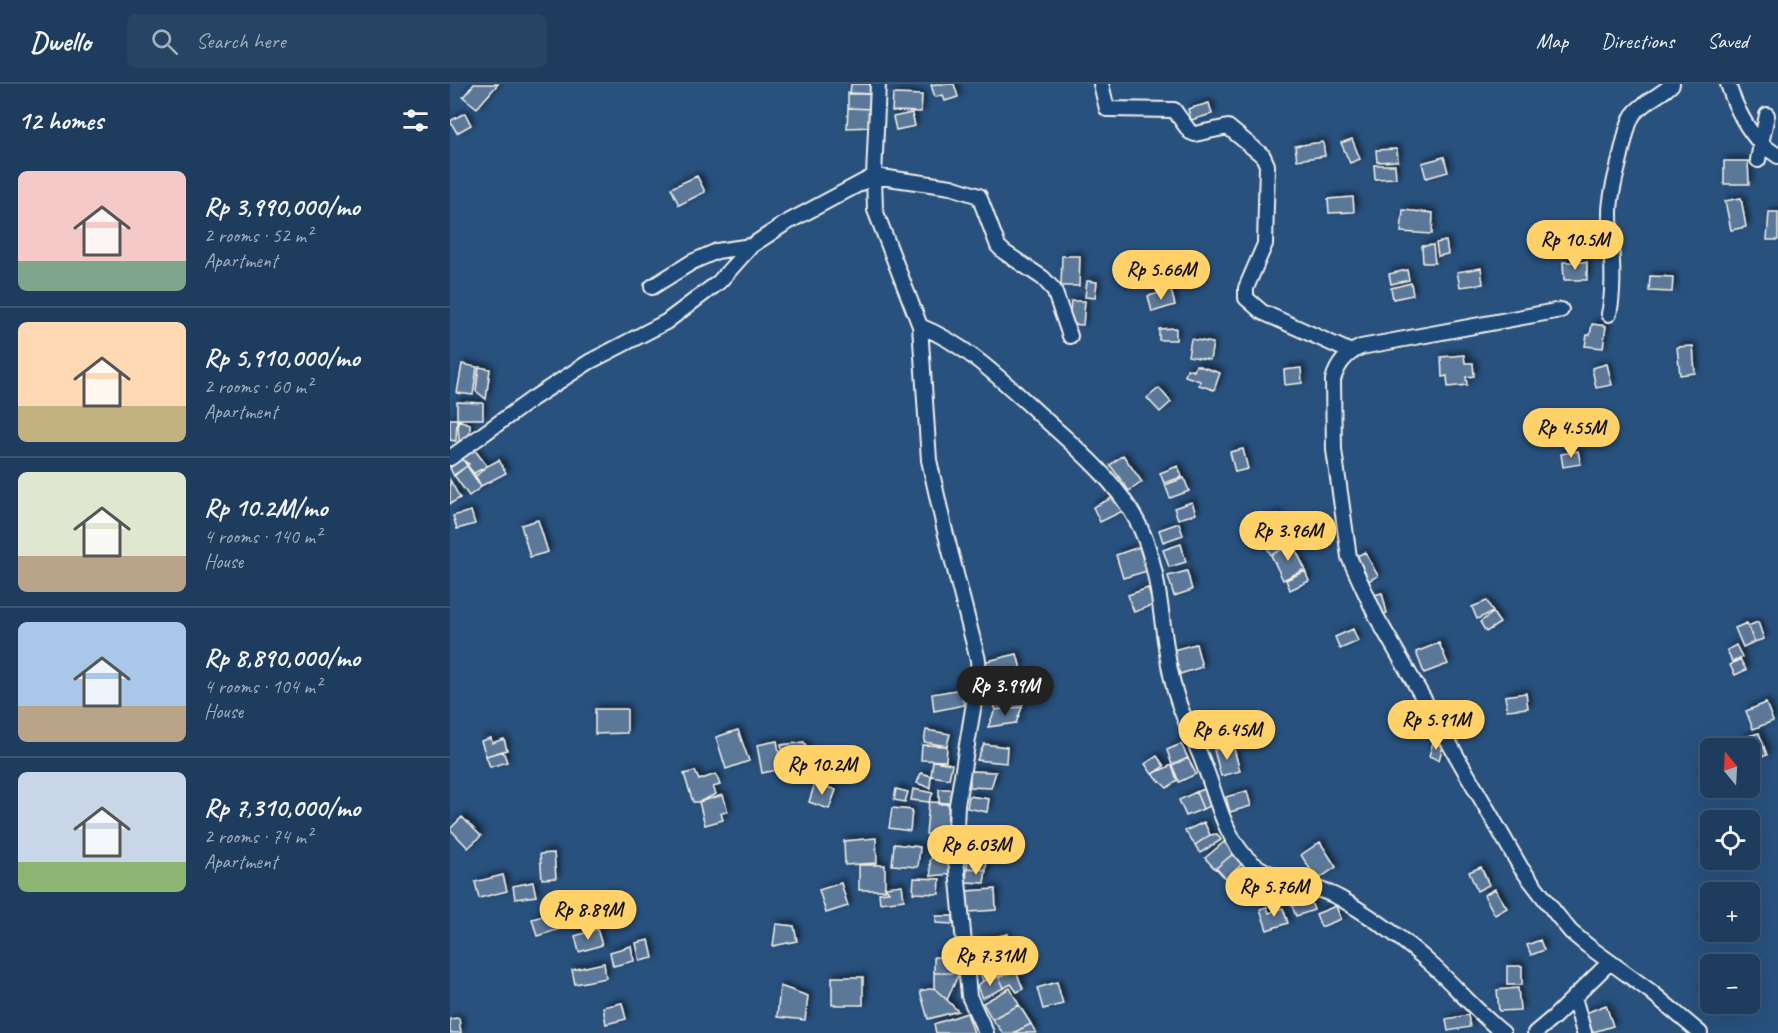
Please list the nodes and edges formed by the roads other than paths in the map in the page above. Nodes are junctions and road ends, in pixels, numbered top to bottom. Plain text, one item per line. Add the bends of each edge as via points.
1 (878, 84) edge
2 (1101, 84) edge
3 (1672, 84) edge
4 (1728, 84) edge
5 (1767, 115) dead end
6 (1761, 144) junction
7 (1778, 156) edge
8 (1758, 160) dead end
9 (874, 176) junction
10 (751, 246) junction
11 (652, 287) dead end
12 (1561, 310) dead end
13 (1608, 314) dead end
14 (920, 326) junction
15 (1070, 336) dead end
16 (1351, 352) junction
17 (451, 457) edge
18 (1610, 962) junction
19 (1574, 997) junction
20 (986, 1033) edge
21 (1503, 1033) edge
22 (1535, 1033) edge
23 (1584, 1033) edge
24 (1700, 1033) edge

1 - 9 street
2 - 16 street via 1109,110 1174,110 1193,133 1228,127 1263,156 1267,165 1265,244 1246,288 1246,298 1262,312
3 - 13 street via 1633,116 1625,139 1610,210 1612,265
4 - 6 street via 1740,116
5 - 6 street
6 - 7 street
6 - 8 street
9 - 10 street
9 - 14 street via 876,213
9 - 15 street via 951,187 979,196 998,246 1054,290
10 - 11 street via 717,251
10 - 17 street via 719,282 666,322 589,362
12 - 16 street
14 - 20 street via 929,460 979,666 957,805 955,849 969,998
14 - 21 street via 952,341 1007,385 1100,470 1132,513 1153,566 1172,679 1185,723 1224,823 1242,852 1261,869 1340,898 1385,927 1431,964
16 - 18 street via 1333,380 1334,450 1349,557 1376,616 1521,868 1571,932
18 - 19 street
18 - 24 street
19 - 22 street
19 - 23 street

